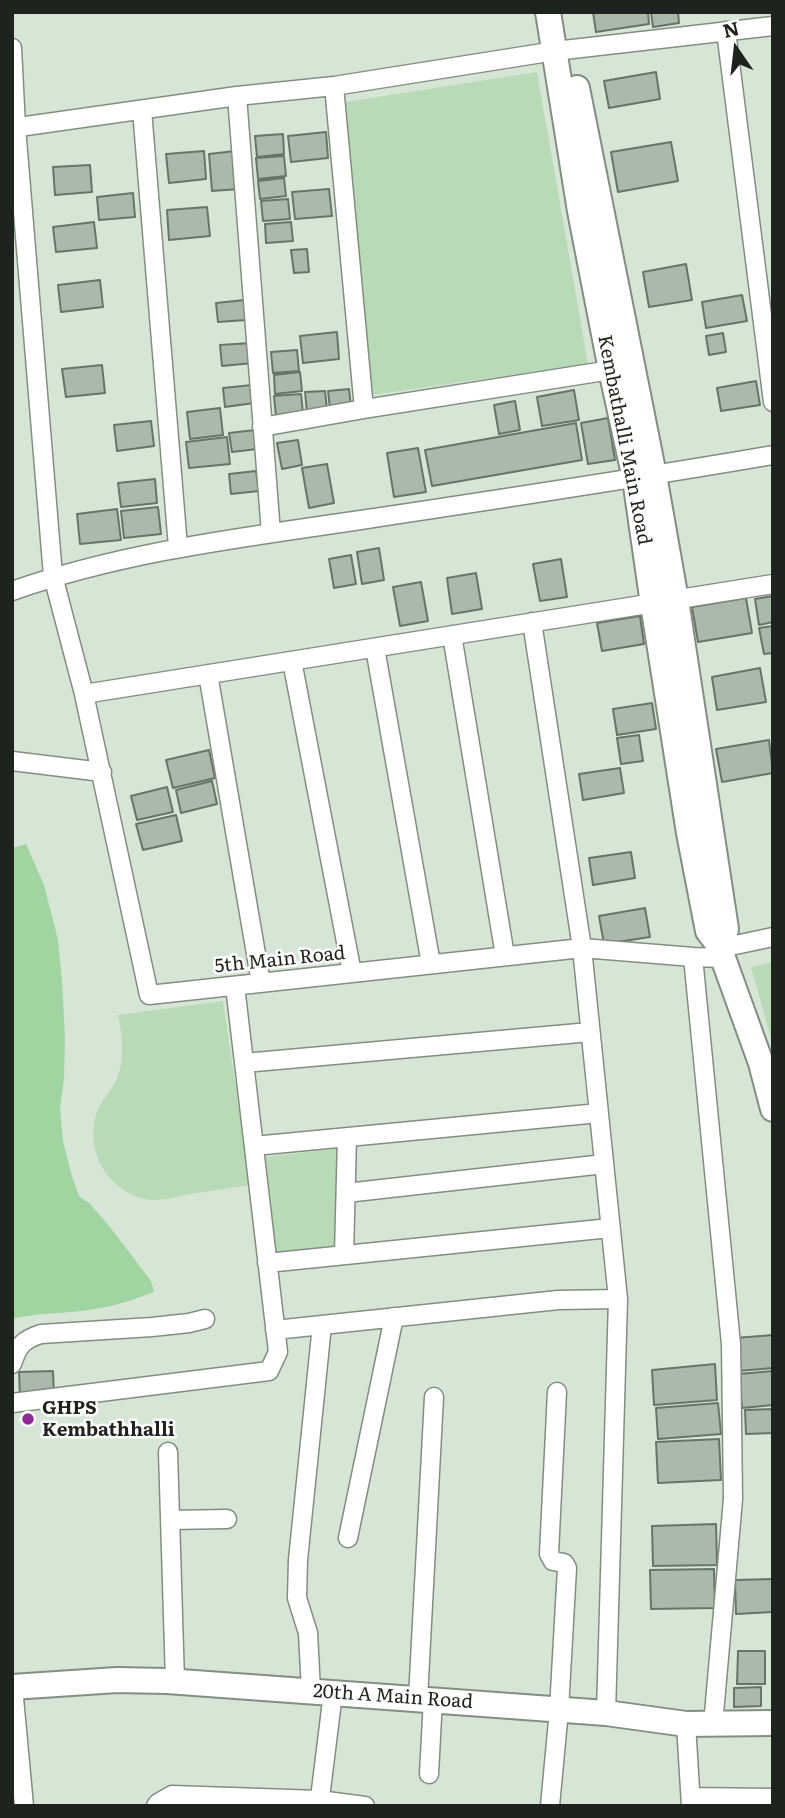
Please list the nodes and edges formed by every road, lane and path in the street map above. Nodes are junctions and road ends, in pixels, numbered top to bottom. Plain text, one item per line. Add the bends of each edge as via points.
1 (548, 12) edge
2 (564, 12) edge
3 (773, 26) edge
4 (726, 31) junction
5 (12, 48) edge
6 (562, 50) junction
7 (334, 86) junction
8 (237, 96) junction
9 (142, 110) junction
10 (14, 128) edge
11 (611, 370) junction
12 (773, 402) edge
13 (364, 409) junction
14 (261, 426) junction
15 (773, 455) edge
16 (645, 477) junction
17 (271, 533) junction
18 (178, 547) junction
19 (53, 576) junction
20 (773, 584) edge
21 (12, 591) edge
22 (664, 602) junction
23 (532, 622) junction
24 (452, 635) junction
25 (375, 648) junction
26 (292, 661) junction
27 (208, 674) junction
28 (84, 694) junction
29 (12, 761) edge
30 (102, 772) junction
31 (773, 937) edge
32 (582, 948) junction
33 (722, 953) junction
34 (505, 956) junction
35 (693, 957) junction
36 (431, 964) junction
37 (352, 973) junction
38 (261, 983) junction
39 (235, 986) junction
40 (590, 1032) junction
41 (244, 1063) junction
42 (773, 1109) edge
43 (599, 1113) junction
44 (347, 1137) junction
45 (254, 1146) junction
46 (604, 1164) junction
47 (346, 1193) junction
48 (610, 1228) junction
49 (344, 1255) junction
50 (267, 1263) junction
51 (618, 1299) junction
52 (394, 1317) junction
53 (205, 1319) dead end
54 (322, 1325) junction
55 (275, 1330) junction
56 (12, 1364) edge
57 (557, 1392) dead end
58 (434, 1397) dead end
59 (12, 1403) edge
60 (168, 1452) dead end
61 (227, 1519) dead end
62 (170, 1520) junction
63 (348, 1538) dead end
64 (175, 1681) junction
65 (13, 1687) edge
66 (322, 1692) junction
67 (425, 1699) junction
68 (559, 1710) junction
69 (606, 1713) junction
70 (773, 1723) edge
71 (686, 1724) junction
72 (713, 1725) junction
73 (429, 1774) dead end
74 (773, 1798) edge
75 (19, 1801) edge
76 (691, 1802) edge
77 (319, 1803) edge
78 (156, 1806) edge
79 (365, 1806) edge
80 (550, 1806) edge

1 - 6 street, Kembathalli Main Road
2 - 6 street, Kembathalli Main Road
3 - 4 street
4 - 6 street
4 - 12 street
5 - 10 street, 5th Main Road
6 - 7 street
6 - 11 street, Kembathalli Main Road via 580,211
6 - 16 street, Kembathalli Main Road via 628,349
7 - 8 street
7 - 13 street
8 - 9 street
8 - 14 street
9 - 10 street
9 - 18 street
10 - 19 street, 5th Main Road
11 - 13 street
11 - 16 street, Kembathalli Main Road
13 - 14 street
14 - 17 street
15 - 16 street
16 - 17 street
16 - 22 street, Kembathalli Main Road
17 - 18 street
18 - 19 street
19 - 21 street
19 - 28 street, 5th Main Road
20 - 22 street
22 - 23 street
22 - 33 street, Kembathalli Main Road via 689,833 708,931
23 - 24 street
23 - 32 street
24 - 25 street
24 - 34 street
25 - 26 street
25 - 36 street
26 - 27 street
26 - 37 street
27 - 28 street
27 - 38 street
28 - 30 street, 5th Main Road
29 - 30 street
30 - 39 street, 5th Main Road via 149,995
31 - 33 street, 5th Main Road
32 - 34 street, 5th Main Road
32 - 35 street, 5th Main Road
32 - 40 street
33 - 35 street, 5th Main Road
33 - 42 street, Kembathalli Main Road
34 - 36 street, 5th Main Road
35 - 72 street via 731,1344 733,1499
36 - 37 street, 5th Main Road
37 - 38 street, 5th Main Road
38 - 39 street, 5th Main Road
39 - 41 street
40 - 41 street
40 - 43 street
41 - 45 street
43 - 44 street
43 - 46 street
44 - 45 street
44 - 47 street
45 - 50 street
46 - 47 street
46 - 48 street
47 - 49 street
48 - 49 street
48 - 51 street
49 - 50 street
50 - 55 street
51 - 52 street via 558,1300
51 - 69 street
52 - 54 street
52 - 63 street
53 - 56 street via 41,1334 17,1349
54 - 55 street
54 - 66 street via 297,1598
55 - 59 street via 278,1352 269,1371
57 - 68 street via 550,1557 567,1568
58 - 67 street
60 - 62 street
61 - 62 street
62 - 64 street
64 - 65 street, 20th A Main Road
64 - 66 street, 20th A Main Road
65 - 75 street
66 - 67 street, 20th A Main Road
66 - 77 street
67 - 68 street, 20th A Main Road
67 - 73 street
68 - 69 street, 20th A Main Road
68 - 80 street
69 - 71 street, 20th A Main Road
70 - 72 street, 20th A Main Road
71 - 72 street, 20th A Main Road
71 - 76 street
74 - 76 street
77 - 78 street via 172,1794
77 - 79 street

